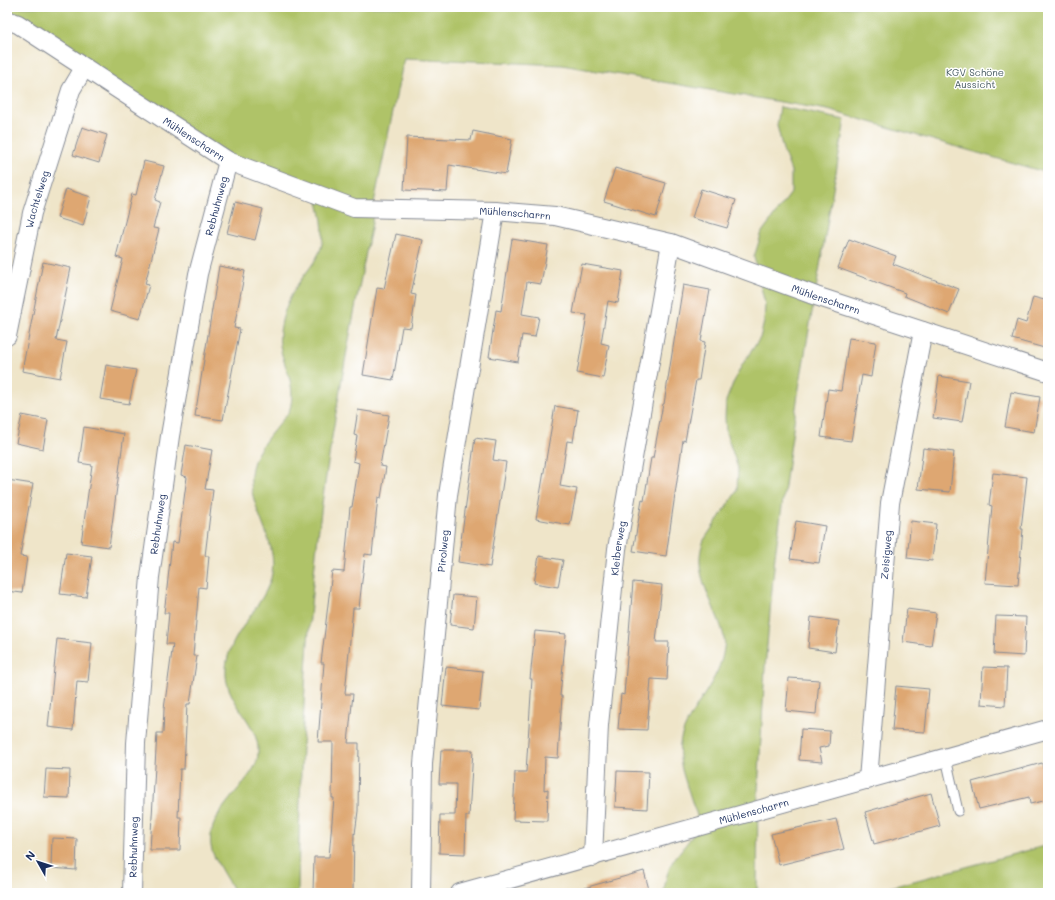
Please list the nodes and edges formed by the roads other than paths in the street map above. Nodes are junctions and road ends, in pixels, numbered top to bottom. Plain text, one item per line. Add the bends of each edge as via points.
1 (7, 20) edge
2 (84, 68) junction
3 (228, 161) junction
4 (495, 211) junction
5 (671, 243) junction
6 (923, 331) junction
7 (7, 336) edge
8 (1048, 372) edge
9 (1048, 729) edge
10 (946, 758) junction
11 (868, 780) junction
12 (958, 811) dead end
13 (593, 857) junction
14 (468, 892) edge
15 (132, 893) edge
16 (421, 893) edge

1 - 2 street, Mühlenscharrn via 18,24
2 - 3 street, Mühlenscharrn
2 - 7 street, Wachtelweg via 71,90 32,213
3 - 4 street, Mühlenscharrn via 354,208
3 - 15 street, Rebhuhnweg via 198,274 170,436 150,578 136,743
4 - 5 street, Mühlenscharrn via 555,216
4 - 16 street, Pirolweg via 448,495 423,764
5 - 6 street, Mühlenscharrn via 816,296
5 - 13 street, Kleiberweg via 617,549 599,726
6 - 8 street, Mühlenscharrn
6 - 11 street, Zeisigweg via 890,503
9 - 10 street, Mühlenscharrn
10 - 11 street, Mühlenscharrn
10 - 12 lane
11 - 13 street, Mühlenscharrn
13 - 14 street, Mühlenscharrn

